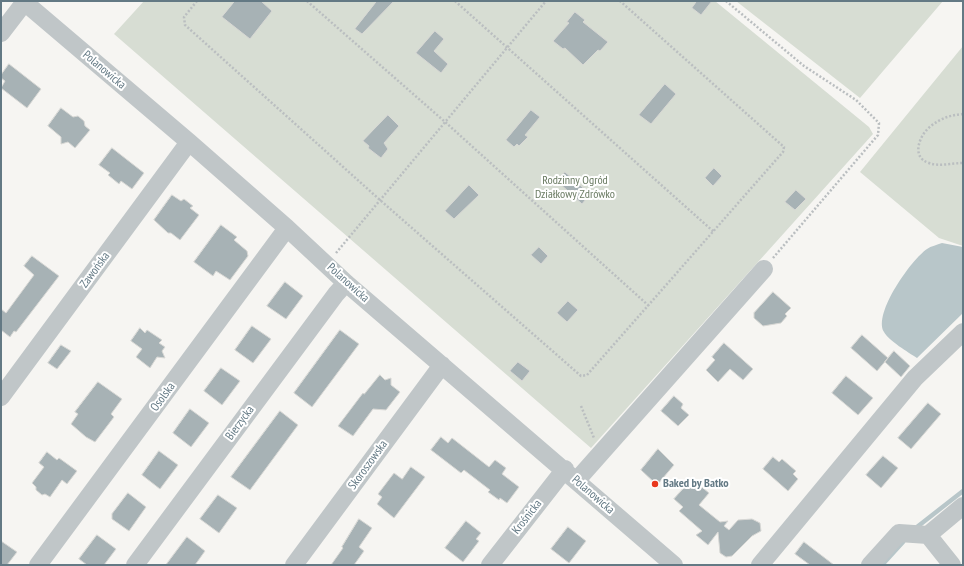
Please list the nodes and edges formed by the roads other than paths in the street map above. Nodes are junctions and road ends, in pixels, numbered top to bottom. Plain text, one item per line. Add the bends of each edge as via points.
1 (23, 2) edge
2 (1, 33) edge
3 (189, 142) junction
4 (287, 228) junction
5 (764, 269) road end
6 (346, 283) junction
7 (963, 332) edge
8 (442, 365) junction
9 (1, 397) edge
10 (571, 475) junction
11 (963, 506) edge
12 (928, 535) junction
13 (38, 565) edge
14 (135, 565) edge
15 (294, 565) edge
16 (490, 565) edge
17 (674, 565) edge
18 (760, 565) edge
19 (870, 565) edge
20 (952, 565) edge

1 - 2 street
1 - 3 street, Polanowicka
3 - 4 street, Polanowicka
3 - 9 street, Zawońska
4 - 6 street, Polanowicka
4 - 13 street, Osolska
5 - 10 street, Krośnicka via 604,451
6 - 8 street, Polanowicka
6 - 14 street, Bierzycka
7 - 18 street via 915,378
8 - 10 street, Polanowicka
8 - 15 street, Skoroszowska
10 - 16 street, Krośnicka
10 - 17 street, Polanowicka
11 - 12 street
12 - 19 street via 898,533
12 - 20 street

